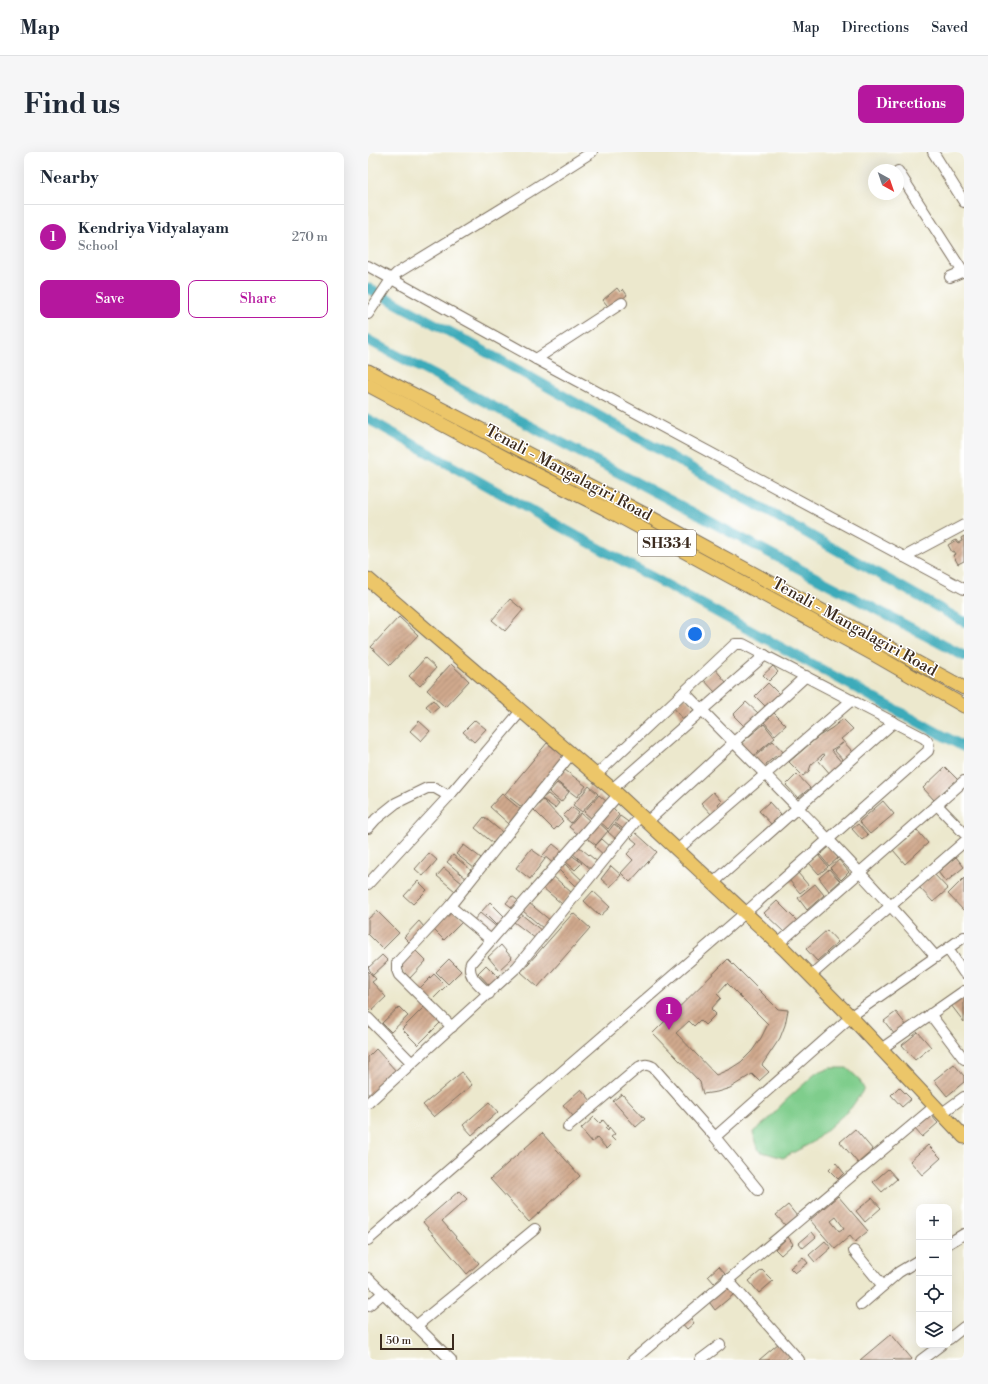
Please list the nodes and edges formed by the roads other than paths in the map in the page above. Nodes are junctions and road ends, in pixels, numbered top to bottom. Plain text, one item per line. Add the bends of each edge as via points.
1 (592, 152) edge
2 (933, 152) edge
3 (904, 181) edge
4 (964, 202) edge
5 (368, 266) edge
6 (964, 272) edge
7 (950, 277) dead end
8 (389, 282) junction
9 (622, 303) dead end
10 (369, 312) edge
11 (536, 359) junction
12 (368, 371) edge
13 (368, 385) edge
14 (964, 525) edge
15 (904, 557) junction
16 (368, 579) edge
17 (964, 589) edge
18 (765, 655) junction
19 (806, 676) junction
20 (964, 688) edge
21 (684, 692) junction
22 (852, 700) junction
23 (964, 706) edge
24 (702, 710) junction
25 (521, 711) junction
26 (894, 722) junction
27 (734, 742) junction
28 (571, 754) junction
29 (765, 774) junction
30 (596, 776) junction
31 (964, 781) edge
32 (615, 792) junction
33 (449, 796) junction
34 (937, 805) junction
35 (797, 808) junction
36 (644, 819) junction
37 (368, 828) edge
38 (964, 833) edge
39 (828, 840) junction
40 (964, 842) edge
41 (677, 850) junction
42 (859, 873) junction
43 (712, 883) junction
44 (368, 884) edge
45 (891, 905) junction
46 (450, 906) junction
47 (745, 913) junction
48 (964, 937) edge
49 (491, 940) junction
50 (778, 944) junction
51 (948, 949) junction
52 (936, 957) junction
53 (964, 972) edge
54 (810, 976) junction
55 (964, 991) edge
56 (489, 994) junction
57 (930, 1014) junction
58 (851, 1017) junction
59 (368, 1018) edge
60 (452, 1027) junction
61 (881, 1049) junction
62 (964, 1059) edge
63 (412, 1063) junction
64 (964, 1096) edge
65 (368, 1103) edge
66 (938, 1109) junction
67 (568, 1128) dead end
68 (715, 1137) junction
69 (964, 1137) edge
70 (758, 1190) dead end
71 (535, 1229) dead end
72 (964, 1234) edge
73 (368, 1240) edge
74 (952, 1241) edge
75 (854, 1251) dead end
76 (916, 1262) edge
77 (368, 1278) edge
78 (727, 1279) junction
79 (883, 1286) junction
80 (383, 1294) junction
81 (861, 1305) dead end
82 (368, 1306) edge
83 (416, 1326) junction
84 (964, 1327) edge
85 (952, 1337) edge
86 (720, 1344) dead end
87 (937, 1348) edge
88 (451, 1360) edge
89 (633, 1360) edge
90 (700, 1360) edge
91 (798, 1360) edge
92 (921, 1360) edge

1 - 8 street via 402,269
2 - 4 street
3 - 6 street
5 - 8 street
6 - 7 street
8 - 10 street
8 - 11 street
9 - 11 street
11 - 15 street
12 - 20 main road, SH334 via 646,515
13 - 23 main road, Tenali - Mangalagiri Road / SH334 via 604,508
14 - 15 street
15 - 17 street
16 - 25 main road
18 - 19 street
18 - 21 street via 743,644 735,644
18 - 24 street
19 - 22 street
19 - 27 street
21 - 24 street
21 - 30 street
22 - 26 street
22 - 29 street
24 - 27 street
24 - 32 street
25 - 28 main road
25 - 33 street
26 - 35 street
26 - 39 street via 928,741 928,751
27 - 29 street
27 - 36 street
28 - 30 main road
28 - 46 street
29 - 35 street
29 - 41 street
30 - 32 main road
31 - 34 street
32 - 36 main road
32 - 49 street
33 - 37 street via 435,788 427,788 396,803
33 - 44 street
34 - 38 street
34 - 42 street
35 - 39 street
35 - 43 street
36 - 41 main road
36 - 56 street via 517,967
39 - 42 street
39 - 47 street
40 - 45 street
41 - 43 main road
42 - 45 street
42 - 50 street
43 - 47 main road
45 - 52 street
45 - 54 street
46 - 49 street
46 - 60 street via 400,958 397,970 399,975
47 - 50 main road
47 - 73 street
48 - 51 street
49 - 56 street via 471,963 469,969 470,974
50 - 54 main road
51 - 52 street
51 - 53 street
52 - 58 street
54 - 58 main road
55 - 57 street
56 - 60 street
57 - 61 street
57 - 62 street
58 - 61 main road
58 - 68 street
59 - 63 street
60 - 63 street
61 - 66 main road
63 - 65 street
64 - 66 street
66 - 69 main road
66 - 78 street
67 - 68 street via 644,1064 652,1067
68 - 70 street
71 - 83 street
72 - 74 street
75 - 79 street
76 - 79 street
77 - 80 street
78 - 89 street
78 - 91 street
79 - 81 street
80 - 82 street
80 - 83 street
83 - 88 street
84 - 85 street
86 - 90 street
87 - 92 street

